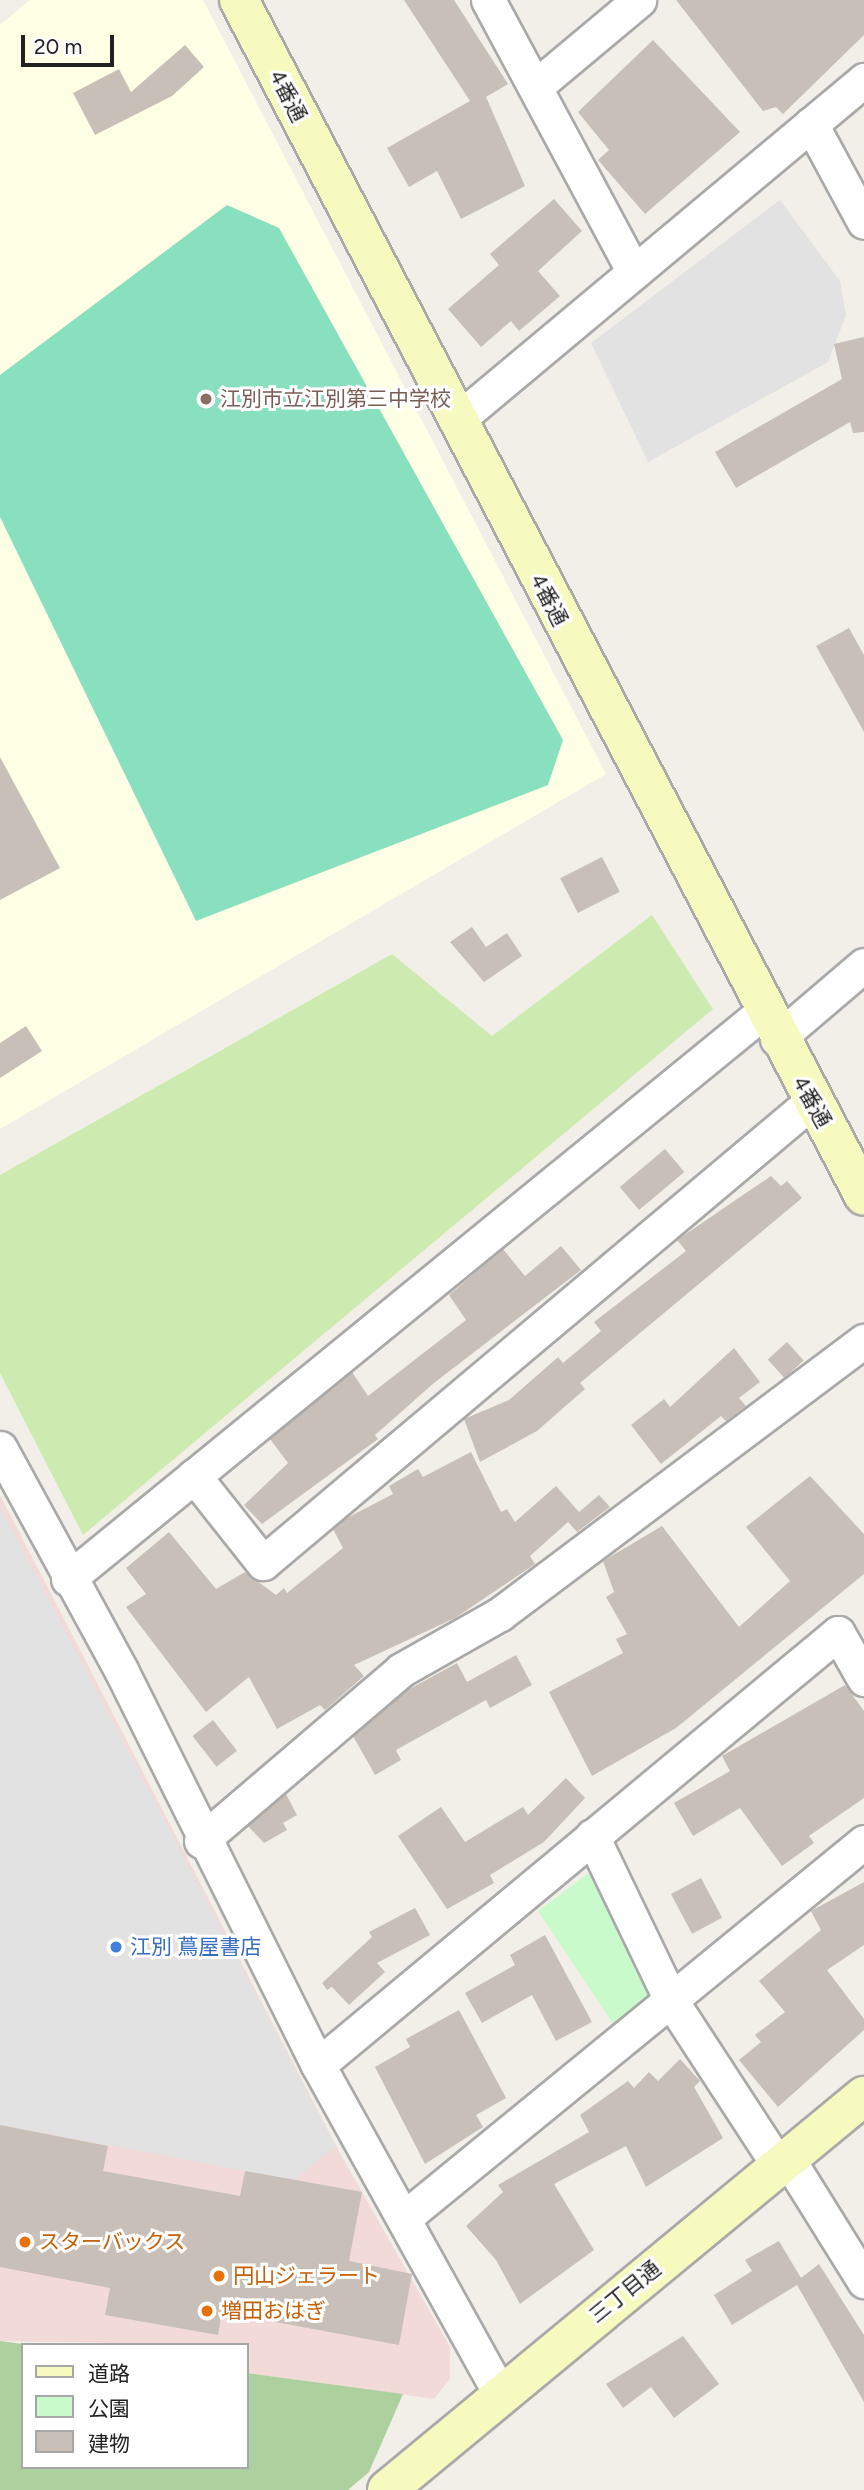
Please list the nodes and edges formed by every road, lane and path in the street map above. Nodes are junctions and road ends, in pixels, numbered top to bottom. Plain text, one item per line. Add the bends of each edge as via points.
1 (239, 0) edge
2 (488, 0) edge
3 (639, 0) edge
4 (864, 80) edge
5 (535, 86) junction
6 (811, 124) junction
7 (864, 222) edge
8 (634, 272) junction
9 (456, 421) junction
10 (864, 965) edge
11 (770, 1026) junction
12 (811, 1102) junction
13 (864, 1196) edge
14 (864, 1341) edge
15 (0, 1448) edge
16 (194, 1476) junction
17 (68, 1578) junction
18 (864, 1679) edge
19 (592, 1836) junction
20 (201, 1842) junction
21 (864, 1842) edge
22 (672, 2002) junction
23 (318, 2065) junction
24 (864, 2095) edge
25 (783, 2163) junction
26 (404, 2218) junction
27 (864, 2281) edge
28 (500, 2395) junction
29 (387, 2490) edge

1 - 9 street, 4番通
2 - 5 street
3 - 5 street
4 - 6 street
5 - 8 street
6 - 7 street
6 - 8 street
8 - 9 street
9 - 11 street, 4番通
10 - 11 street
11 - 12 street, 4番通
11 - 16 street
12 - 13 street, 4番通
12 - 16 street via 263,1563
14 - 20 street via 500,1614 401,1670
15 - 17 street
16 - 17 street
17 - 20 street via 121,1670
18 - 19 street via 838,1633
19 - 22 street
19 - 23 street
20 - 23 street
21 - 22 street
22 - 25 street
22 - 26 street
23 - 26 street
24 - 25 street, 三丁目通
25 - 27 street
25 - 28 street, 三丁目通
26 - 28 street
28 - 29 street, 三丁目通

